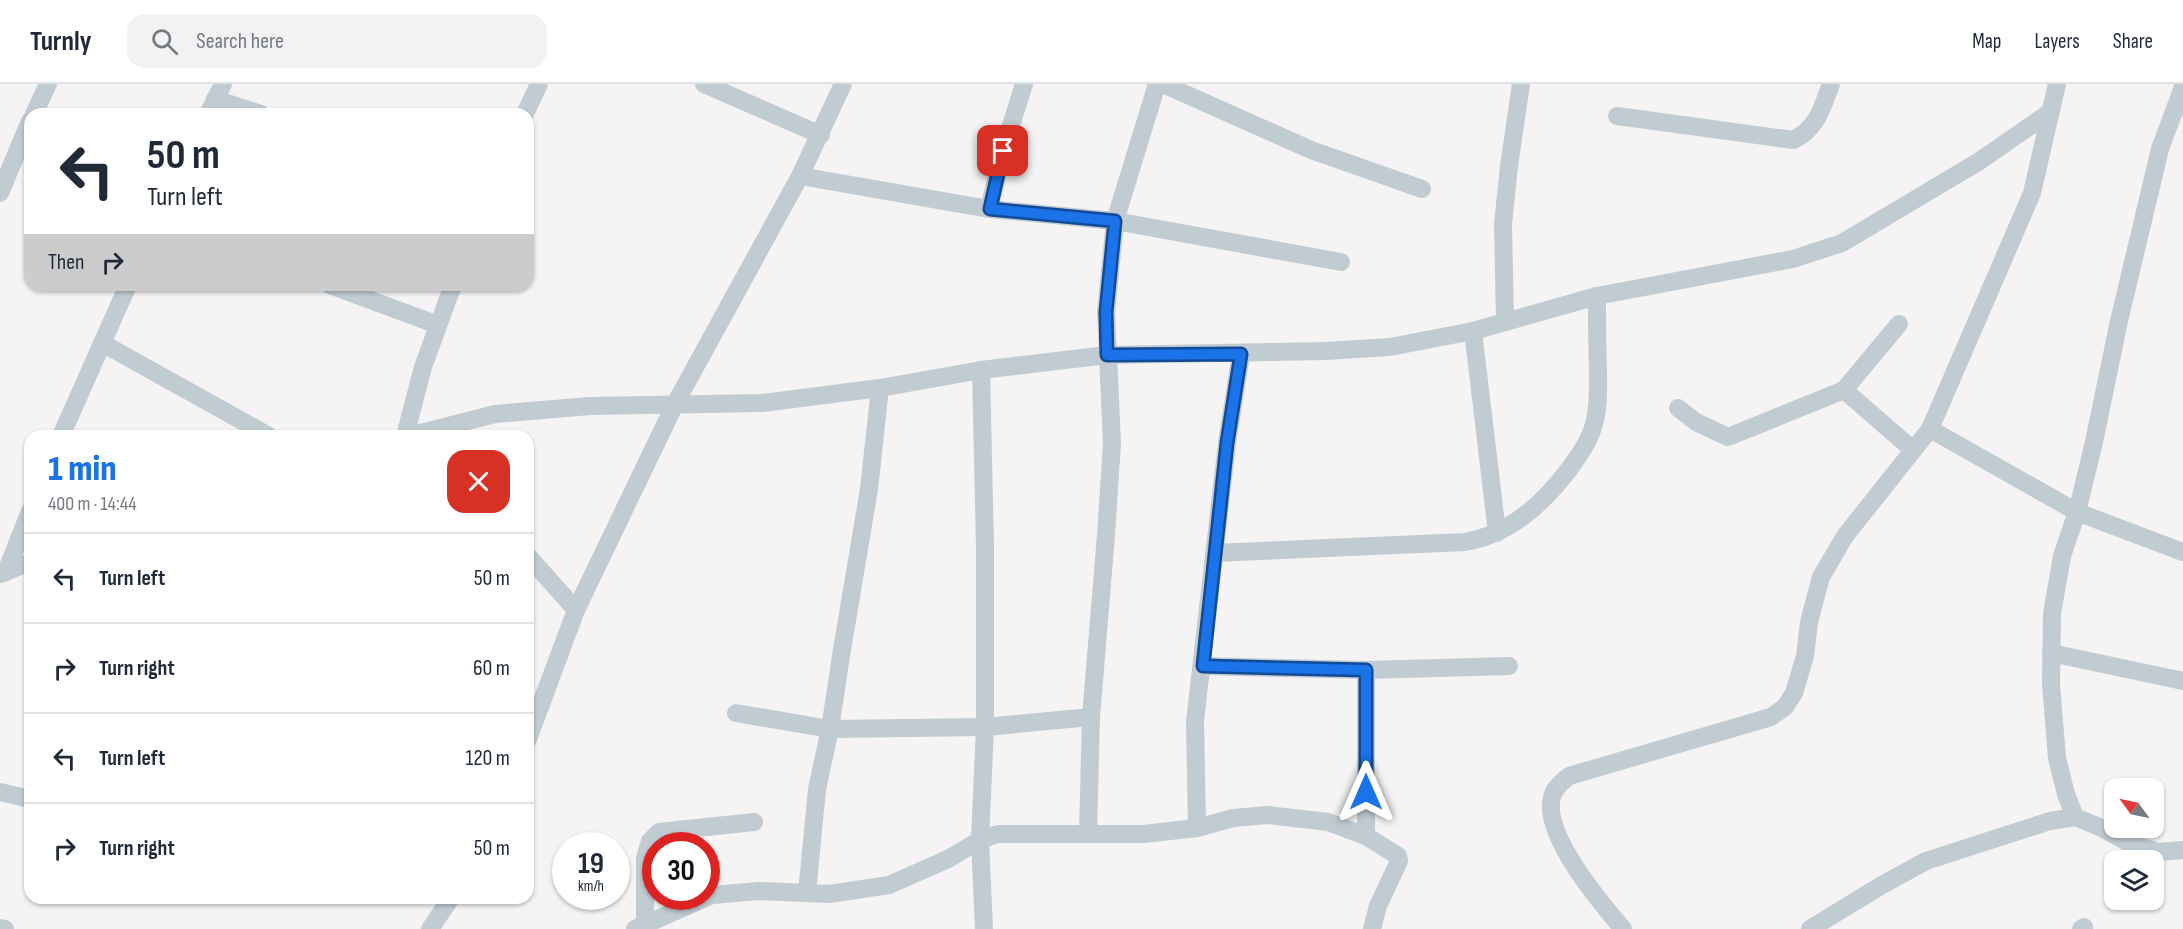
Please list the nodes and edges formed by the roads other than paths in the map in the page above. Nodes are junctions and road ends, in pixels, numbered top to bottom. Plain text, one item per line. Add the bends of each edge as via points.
1 (48, 84) edge
2 (539, 84) edge
3 (704, 84) edge
4 (843, 84) edge
5 (1024, 84) edge
6 (1157, 84) edge
7 (1163, 84) edge
8 (1831, 84) edge
9 (2057, 84) edge
10 (1518, 85) edge
11 (2183, 87) edge
12 (215, 99) edge
13 (36, 108) edge
14 (243, 108) edge
15 (528, 108) edge
16 (2049, 113) junction
17 (1617, 116) dead end
18 (24, 135) edge
19 (821, 135) junction
20 (800, 176) junction
21 (1422, 189) dead end
22 (0, 193) edge
23 (990, 209) junction
24 (1115, 221) junction
25 (1341, 262) dead end
26 (125, 291) edge
27 (346, 291) edge
28 (451, 291) edge
29 (1597, 296) junction
30 (1505, 322) junction
31 (1899, 324) dead end
32 (438, 325) junction
33 (1473, 331) junction
34 (102, 342) junction
35 (1241, 354) junction
36 (1107, 355) junction
37 (981, 370) junction
38 (880, 388) junction
39 (1844, 390) junction
40 (675, 404) junction
41 (1678, 408) dead end
42 (1930, 429) junction
43 (64, 430) edge
44 (258, 430) edge
45 (408, 430) edge
46 (431, 430) edge
47 (1913, 450) junction
48 (2077, 512) junction
49 (24, 525) edge
50 (1497, 533) junction
51 (2183, 552) edge
52 (1215, 553) junction
53 (534, 563) edge
54 (24, 565) edge
55 (3, 574) edge
56 (576, 610) junction
57 (2051, 653) junction
58 (1203, 666) junction
59 (1509, 666) dead end
60 (1366, 670) junction
61 (2183, 681) edge
62 (736, 713) dead end
63 (1091, 717) junction
64 (534, 723) edge
65 (985, 727) junction
66 (830, 729) junction
67 (0, 792) edge
68 (24, 798) edge
69 (2075, 817) junction
70 (754, 822) dead end
71 (1197, 828) junction
72 (1088, 833) junction
73 (1366, 836) junction
74 (980, 840) junction
75 (2183, 850) edge
76 (807, 893) junction
77 (447, 904) edge
78 (640, 926) edge
79 (0, 927) edge
80 (5, 929) edge
81 (430, 929) edge
82 (984, 929) edge
83 (1372, 929) edge
84 (1623, 929) edge
85 (1810, 929) edge

1 - 13 street
2 - 15 street
3 - 19 street
4 - 19 street
5 - 23 street
6 - 24 street
7 - 21 street via 1311,150
8 - 17 street via 1811,127 1793,140
9 - 16 street
10 - 30 street via 1503,224
11 - 48 street via 2160,149
12 - 14 street
16 - 29 street via 1978,162 1842,243 1793,259
16 - 42 street via 2032,193
18 - 22 street
19 - 20 street
20 - 23 street
20 - 40 street
23 - 24 street
24 - 25 street
24 - 36 street via 1106,312
26 - 34 street
27 - 32 street
28 - 32 street
29 - 30 street
29 - 50 street via 1598,400 1594,424 1583,449 1557,485 1533,510
30 - 33 street
31 - 39 street
32 - 45 street via 423,367
33 - 35 street via 1390,347
33 - 50 street
34 - 43 street
34 - 44 street
35 - 36 street
35 - 52 street
36 - 37 street
36 - 63 street via 1112,443
37 - 38 street
37 - 65 street
38 - 40 street via 762,403
38 - 66 street via 869,489
39 - 41 street via 1728,437 1696,422
39 - 47 street
40 - 46 street via 495,414
40 - 56 street
42 - 47 street
42 - 48 street
47 - 84 street via 1845,536 1821,577 1805,656 1794,693 1785,707 1771,717 1587,769 1569,776 1558,786 1551,798 1558,837 1591,890
48 - 51 street
48 - 57 street via 2062,556 2052,614
49 - 55 street
50 - 52 street via 1465,542
52 - 58 street
53 - 56 street
54 - 55 street
56 - 64 street
57 - 61 street
57 - 69 street via 2057,758
58 - 60 street
58 - 71 street via 1195,721
59 - 60 street
60 - 73 street
62 - 66 street
63 - 65 street
63 - 72 street
65 - 66 street
65 - 74 street
66 - 76 street via 817,789
67 - 68 street
69 - 75 street via 2131,844 2158,852
69 - 85 street via 2030,827 1926,861
70 - 78 street via 659,832 650,841 645,859
71 - 72 street via 1144,834
71 - 73 street via 1233,818 1268,815 1328,822
72 - 74 street via 999,834
73 - 83 street via 1393,852 1399,861
74 - 76 street via 948,860 889,885 829,894
74 - 82 street
76 - 78 street via 759,891 712,895
77 - 81 street
79 - 80 street

